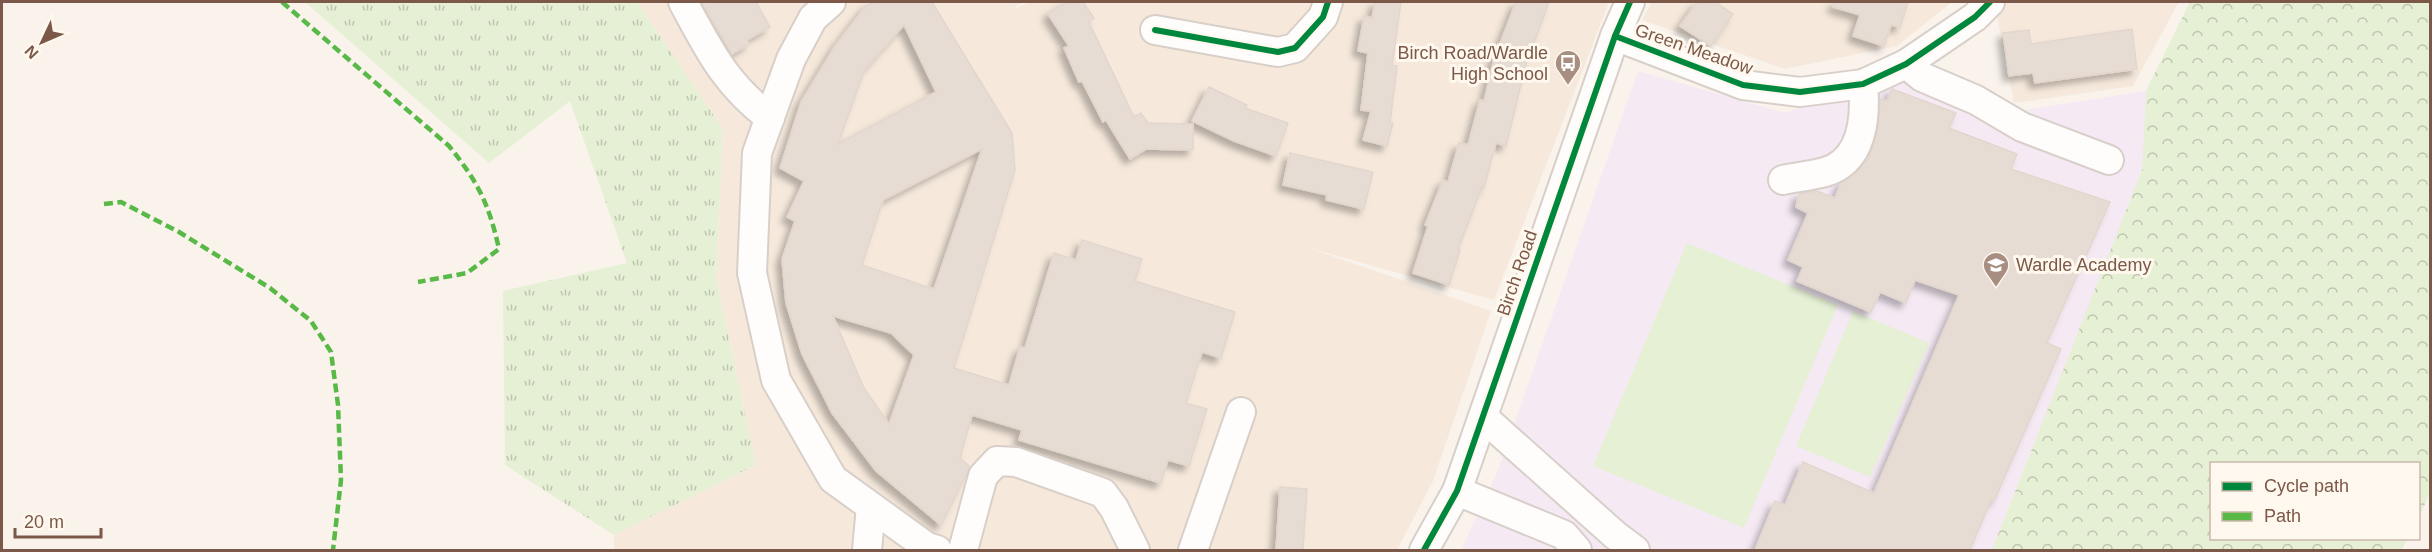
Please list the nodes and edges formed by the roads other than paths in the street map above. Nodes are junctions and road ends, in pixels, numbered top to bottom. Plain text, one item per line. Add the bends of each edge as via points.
1 (683, 2) edge
2 (1328, 2) edge
3 (1630, 2) edge
4 (1990, 2) edge
5 (815, 7) edge
6 (1155, 30) dead end
7 (1615, 36) junction
8 (1906, 64) junction
9 (1863, 84) junction
10 (770, 118) junction
11 (2109, 160) dead end
12 (1783, 180) dead end
13 (1241, 412) dead end
14 (1483, 417) junction
15 (1457, 491) junction
16 (872, 507) junction
17 (1429, 549) edge
18 (867, 550) edge
19 (937, 550) edge
20 (963, 550) edge
21 (1135, 550) edge
22 (1193, 550) edge
23 (1577, 550) edge
24 (1633, 550) edge

1 - 10 street via 729,80
2 - 6 street via 1323,17 1295,48 1278,52
3 - 7 street, Birch Road
4 - 8 street, Green Meadow via 1975,17
5 - 10 street
7 - 9 street, Green Meadow via 1743,85 1800,92
7 - 14 street, Birch Road
8 - 9 street, Green Meadow
8 - 11 street via 1922,77 1976,100 2022,127
9 - 12 street via 1861,130 1849,158 1826,172
10 - 16 street via 758,153 752,273 776,380 833,479
13 - 22 street
14 - 15 street, Birch Road
14 - 24 street
15 - 17 street, Birch Road
15 - 23 street via 1564,535
16 - 18 street
16 - 19 street via 927,547
20 - 21 street via 983,476 997,461 1016,462 1103,492

